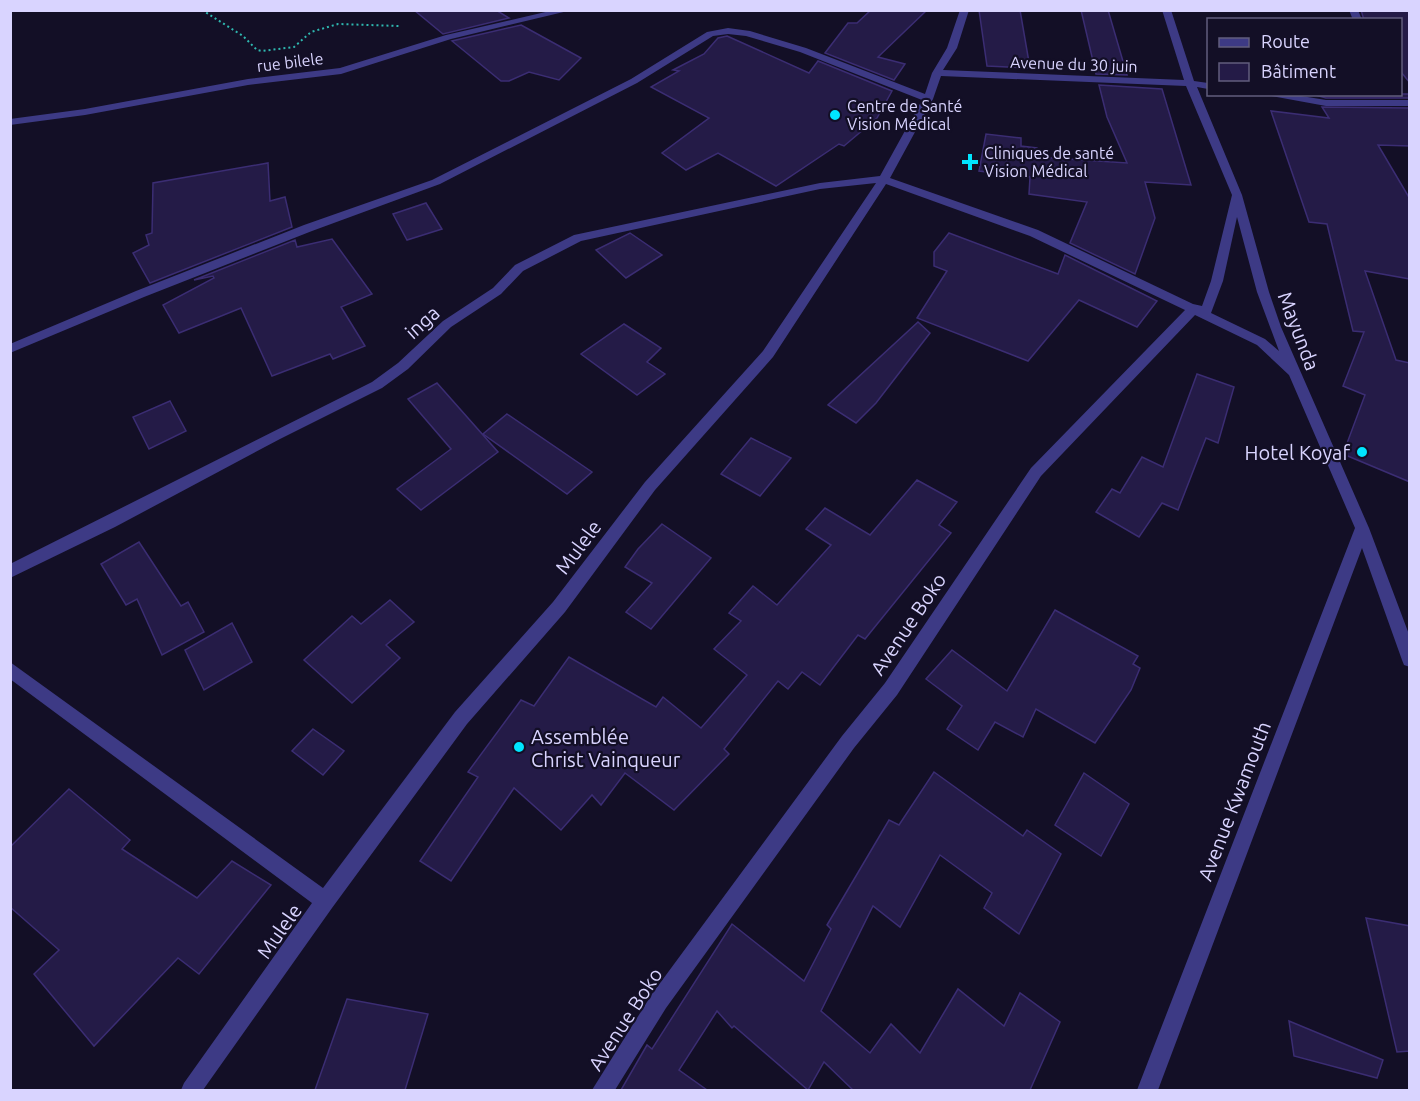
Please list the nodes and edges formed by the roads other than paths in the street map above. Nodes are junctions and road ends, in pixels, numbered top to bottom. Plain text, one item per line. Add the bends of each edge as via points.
1 (568, 10) edge
2 (965, 10) edge
3 (1166, 10) edge
4 (938, 73) junction
5 (1190, 83) junction
6 (1207, 86) edge
7 (1279, 96) edge
8 (928, 99) junction
9 (1408, 101) edge
10 (10, 122) edge
11 (884, 179) junction
12 (1237, 195) junction
13 (1194, 308) junction
14 (10, 350) edge
15 (1294, 372) junction
16 (1362, 528) junction
17 (10, 572) edge
18 (1410, 660) edge
19 (10, 669) edge
20 (325, 902) junction
21 (191, 1090) edge
22 (603, 1090) edge
23 (1148, 1090) edge

1 - 10 street, rue bilele via 449,38 341,71 248,82
2 - 4 street, Mulele via 952,48
3 - 5 street, Mayunda
4 - 5 street, Avenue du 30 juin
4 - 8 street, Mulele
5 - 6 street, Avenue du 30 juin
5 - 12 street, Mayunda
7 - 9 street via 1326,103
8 - 11 street, Mulele
8 - 14 street via 803,50 747,33 710,34 634,81 436,182 297,232
11 - 13 street via 1034,233
11 - 17 street, inga via 820,186 578,238 519,268 497,291 447,324 377,385
11 - 20 street, Mulele via 768,354 650,486 559,607 461,718
12 - 13 street, Avenue Boko via 1206,312
12 - 15 street, Mayunda via 1263,292
13 - 15 street via 1261,342
13 - 22 street, Avenue Boko via 1036,472 891,689 659,1000
15 - 16 street, Mayunda
16 - 18 street, Mayunda
16 - 23 street, Avenue Kwamouth
19 - 20 street
20 - 21 street, Mulele

